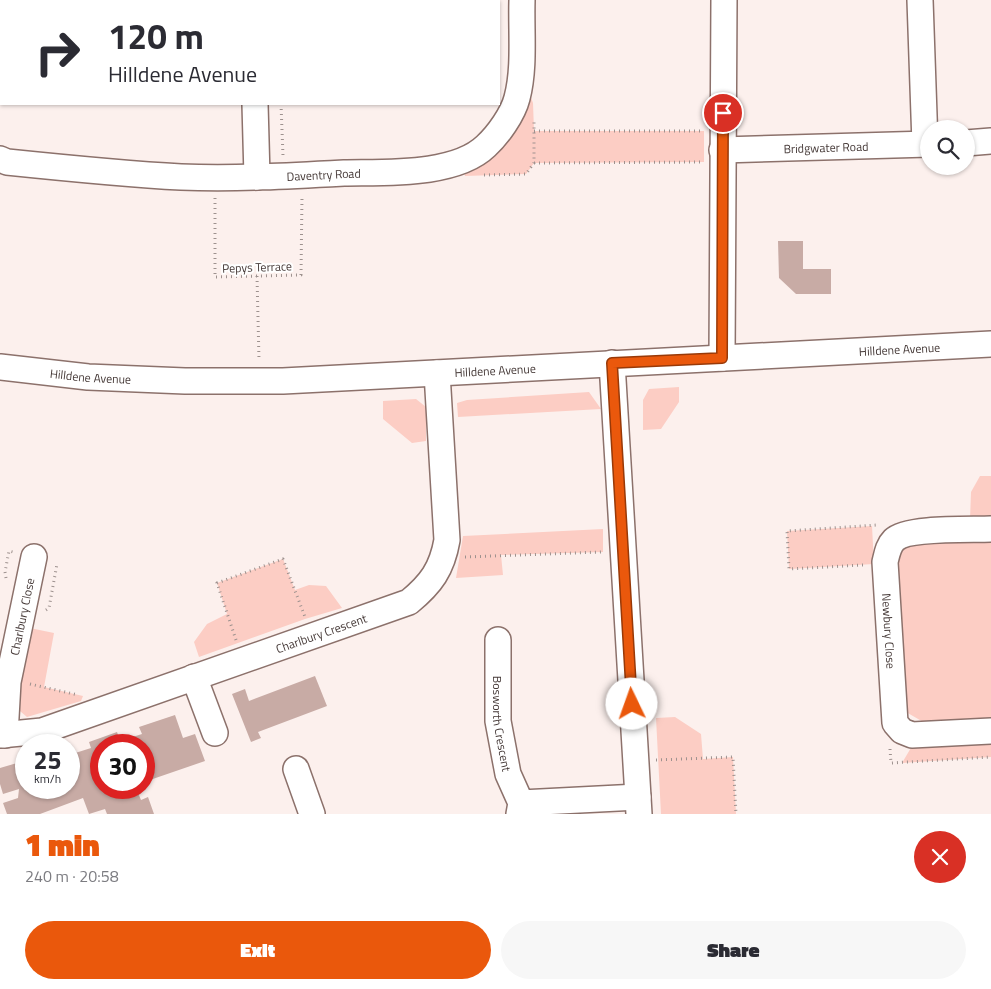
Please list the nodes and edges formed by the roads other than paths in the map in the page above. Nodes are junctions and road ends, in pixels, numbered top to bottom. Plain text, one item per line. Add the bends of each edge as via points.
1 (522, 0) edge
2 (724, 0) edge
3 (920, 0) edge
4 (255, 105) edge
5 (926, 120) edge
6 (991, 141) edge
7 (975, 142) edge
8 (920, 144) edge
9 (722, 148) junction
10 (0, 159) edge
11 (257, 177) junction
12 (991, 344) edge
13 (722, 358) junction
14 (612, 363) junction
15 (0, 367) edge
16 (437, 373) junction
17 (991, 529) edge
18 (34, 556) dead end
19 (498, 640) dead end
20 (194, 677) junction
21 (991, 731) edge
22 (215, 733) dead end
23 (3, 735) edge
24 (296, 769) dead end
25 (638, 805) edge
26 (520, 809) edge
27 (312, 814) edge

1 - 11 street, Daventry Road via 517,99 502,127 486,147 447,166 422,170
2 - 9 street
3 - 5 street
4 - 11 street
6 - 7 street
8 - 9 street, Bridgwater Road
9 - 13 street
10 - 11 street, Daventry Road via 108,172
12 - 13 street, Hilldene Avenue
13 - 14 street, Hilldene Avenue
14 - 16 street, Hilldene Avenue
14 - 25 street
15 - 16 street, Hilldene Avenue via 88,377 185,381
16 - 20 street, Charlbury Crescent via 447,540 437,573 409,602
17 - 21 street, Newbury Close via 909,532 895,539 885,562 895,723 912,735
18 - 23 street, Charlbury Close via 8,682
19 - 26 street, Bosworth Crescent via 498,721 508,774
20 - 22 street
20 - 23 street, Charlbury Crescent via 42,731
24 - 27 street
25 - 26 street, Bosworth Crescent

